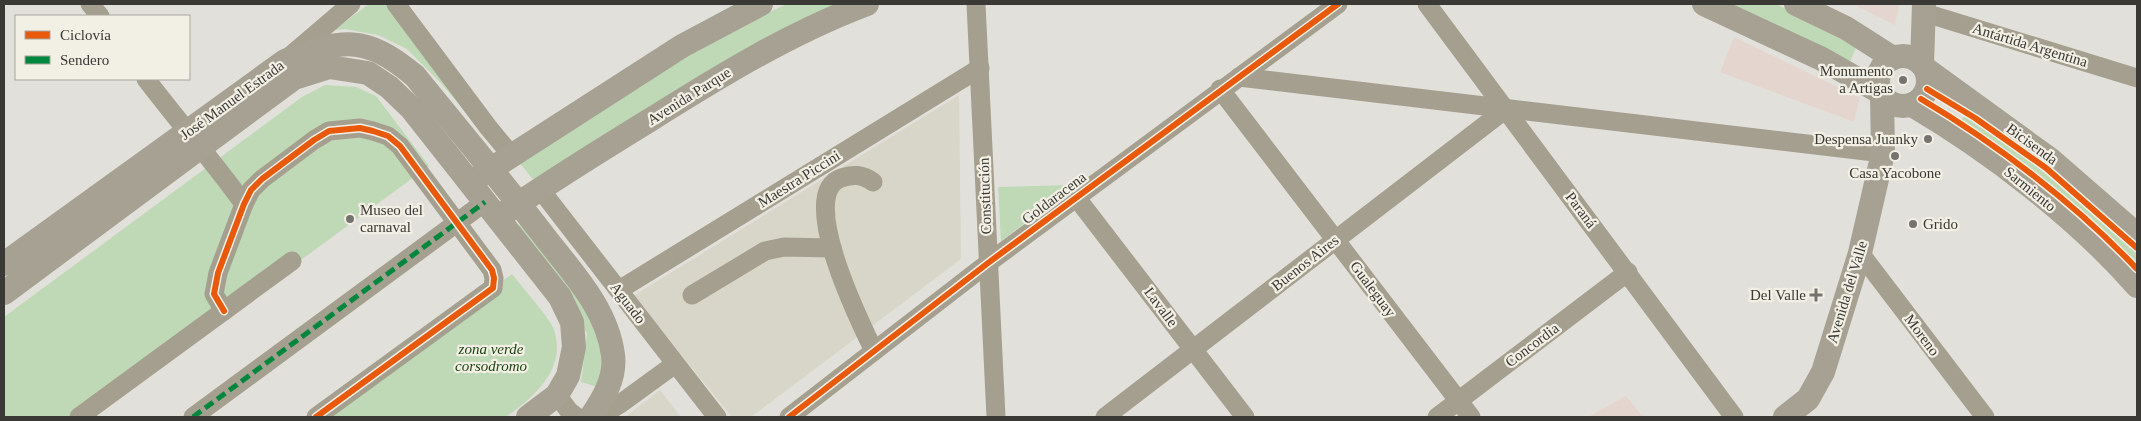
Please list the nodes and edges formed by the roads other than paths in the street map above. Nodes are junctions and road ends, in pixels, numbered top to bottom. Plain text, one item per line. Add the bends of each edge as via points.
1 (90, 4) edge
2 (351, 4) edge
3 (396, 4) edge
4 (761, 4) edge
5 (867, 4) edge
6 (976, 4) edge
7 (1338, 4) edge
8 (1427, 4) edge
9 (1704, 4) edge
10 (1796, 4) edge
11 (1923, 8) edge
12 (99, 15) edge
13 (1895, 57) junction
14 (284, 61) junction
15 (1924, 67) junction
16 (980, 68) junction
17 (1239, 77) junction
18 (2137, 78) edge
19 (147, 80) edge
20 (1220, 90) junction
21 (1881, 94) junction
22 (1911, 105) junction
23 (1506, 109) junction
24 (193, 140) junction
25 (1884, 153) junction
26 (512, 156) junction
27 (490, 169) junction
28 (872, 182) dead end
29 (470, 183) junction
30 (540, 189) junction
31 (1076, 197) junction
32 (519, 203) junction
33 (244, 204) junction
34 (492, 210) junction
35 (457, 223) junction
36 (2137, 235) edge
37 (1335, 240) junction
38 (832, 248) junction
39 (1860, 253) junction
40 (292, 261) dead end
41 (988, 262) junction
42 (4, 264) edge
43 (1628, 272) junction
44 (2137, 286) edge
45 (619, 290) junction
46 (4, 293) edge
47 (692, 296) dead end
48 (224, 311) junction
49 (1193, 350) junction
50 (874, 351) junction
51 (675, 364) junction
52 (557, 395) junction
53 (1458, 401) junction
54 (79, 417) edge
55 (193, 417) edge
56 (316, 417) edge
57 (528, 417) edge
58 (577, 417) edge
59 (591, 417) edge
60 (598, 417) edge
61 (716, 417) edge
62 (788, 417) edge
63 (996, 417) edge
64 (1105, 417) edge
65 (1246, 417) edge
66 (1437, 417) edge
67 (1471, 417) edge
68 (1734, 417) edge
69 (1785, 417) edge
70 (1985, 417) edge

1 - 12 street
2 - 14 street
3 - 26 street
4 - 26 main road via 682,46
5 - 30 main road, Avenida Parque via 768,49
6 - 16 street, Constitución
7 - 17 street, Goldaracena
8 - 23 street, Paraná
9 - 21 main road via 1822,58
10 - 13 main road
11 - 13 main road
11 - 15 main road
11 - 18 street, Antártida Argentina
13 - 15 main road via 1908,56
13 - 21 main road via 1881,68 1878,84
14 - 24 main road, José Manuel Estrada
14 - 27 main road, José Manuel Estrada via 327,45 359,45 395,59 415,76
15 - 22 main road via 1928,88 1924,96
15 - 36 main road via 2050,160
16 - 41 street, Constitución
16 - 45 street, Maestra Piccini
17 - 20 street, Goldaracena
17 - 23 street
19 - 24 street
20 - 31 street, Goldaracena
20 - 37 street, Gualeguay
21 - 22 main road via 1892,104
21 - 25 main road
22 - 25 main road
22 - 44 main road, Sarmiento via 1952,128 2028,185 2115,260
23 - 25 street
23 - 37 street, Buenos Aires
23 - 43 street, Paraná
24 - 29 main road via 294,78 329,67 353,70 368,73 411,108
24 - 33 street via 214,162
24 - 42 main road, José Manuel Estrada
24 - 46 main road, José Manuel Estrada
25 - 39 main road, Avenida del Valle
26 - 27 main road
27 - 29 main road
27 - 32 main road, José Manuel Estrada
28 - 38 street via 866,176 851,174 836,180 828,190 824,214
29 - 34 main road
30 - 32 main road, Avenida Parque
30 - 45 street, Aguado
31 - 41 street, Goldaracena
31 - 49 street, Lavalle
32 - 34 main road
32 - 59 main road via 586,291 606,326 613,356 610,383
33 - 35 street via 262,179 314,140 329,131 360,128 388,136 400,146
33 - 48 street via 218,273 214,294
34 - 35 street
34 - 52 main road via 560,297 572,322 574,347 568,376
35 - 55 street
35 - 56 street via 492,270 493,288
37 - 49 street, Buenos Aires
37 - 53 street, Gualeguay
38 - 47 street via 784,247 764,251
38 - 50 street via 851,306
39 - 69 main road, Avenida del Valle via 1823,372 1808,400
39 - 70 street, Moreno
40 - 48 street
41 - 50 street, Goldaracena
41 - 63 street, Constitución
43 - 53 street, Concordia
43 - 68 street, Paraná
45 - 51 street, Aguado
48 - 54 street
49 - 64 street, Buenos Aires
49 - 65 street, Lavalle
50 - 62 street, Goldaracena
51 - 60 street
51 - 61 street, Aguado
52 - 57 main road
52 - 58 street
53 - 66 street, Concordia
53 - 67 street, Gualeguay

